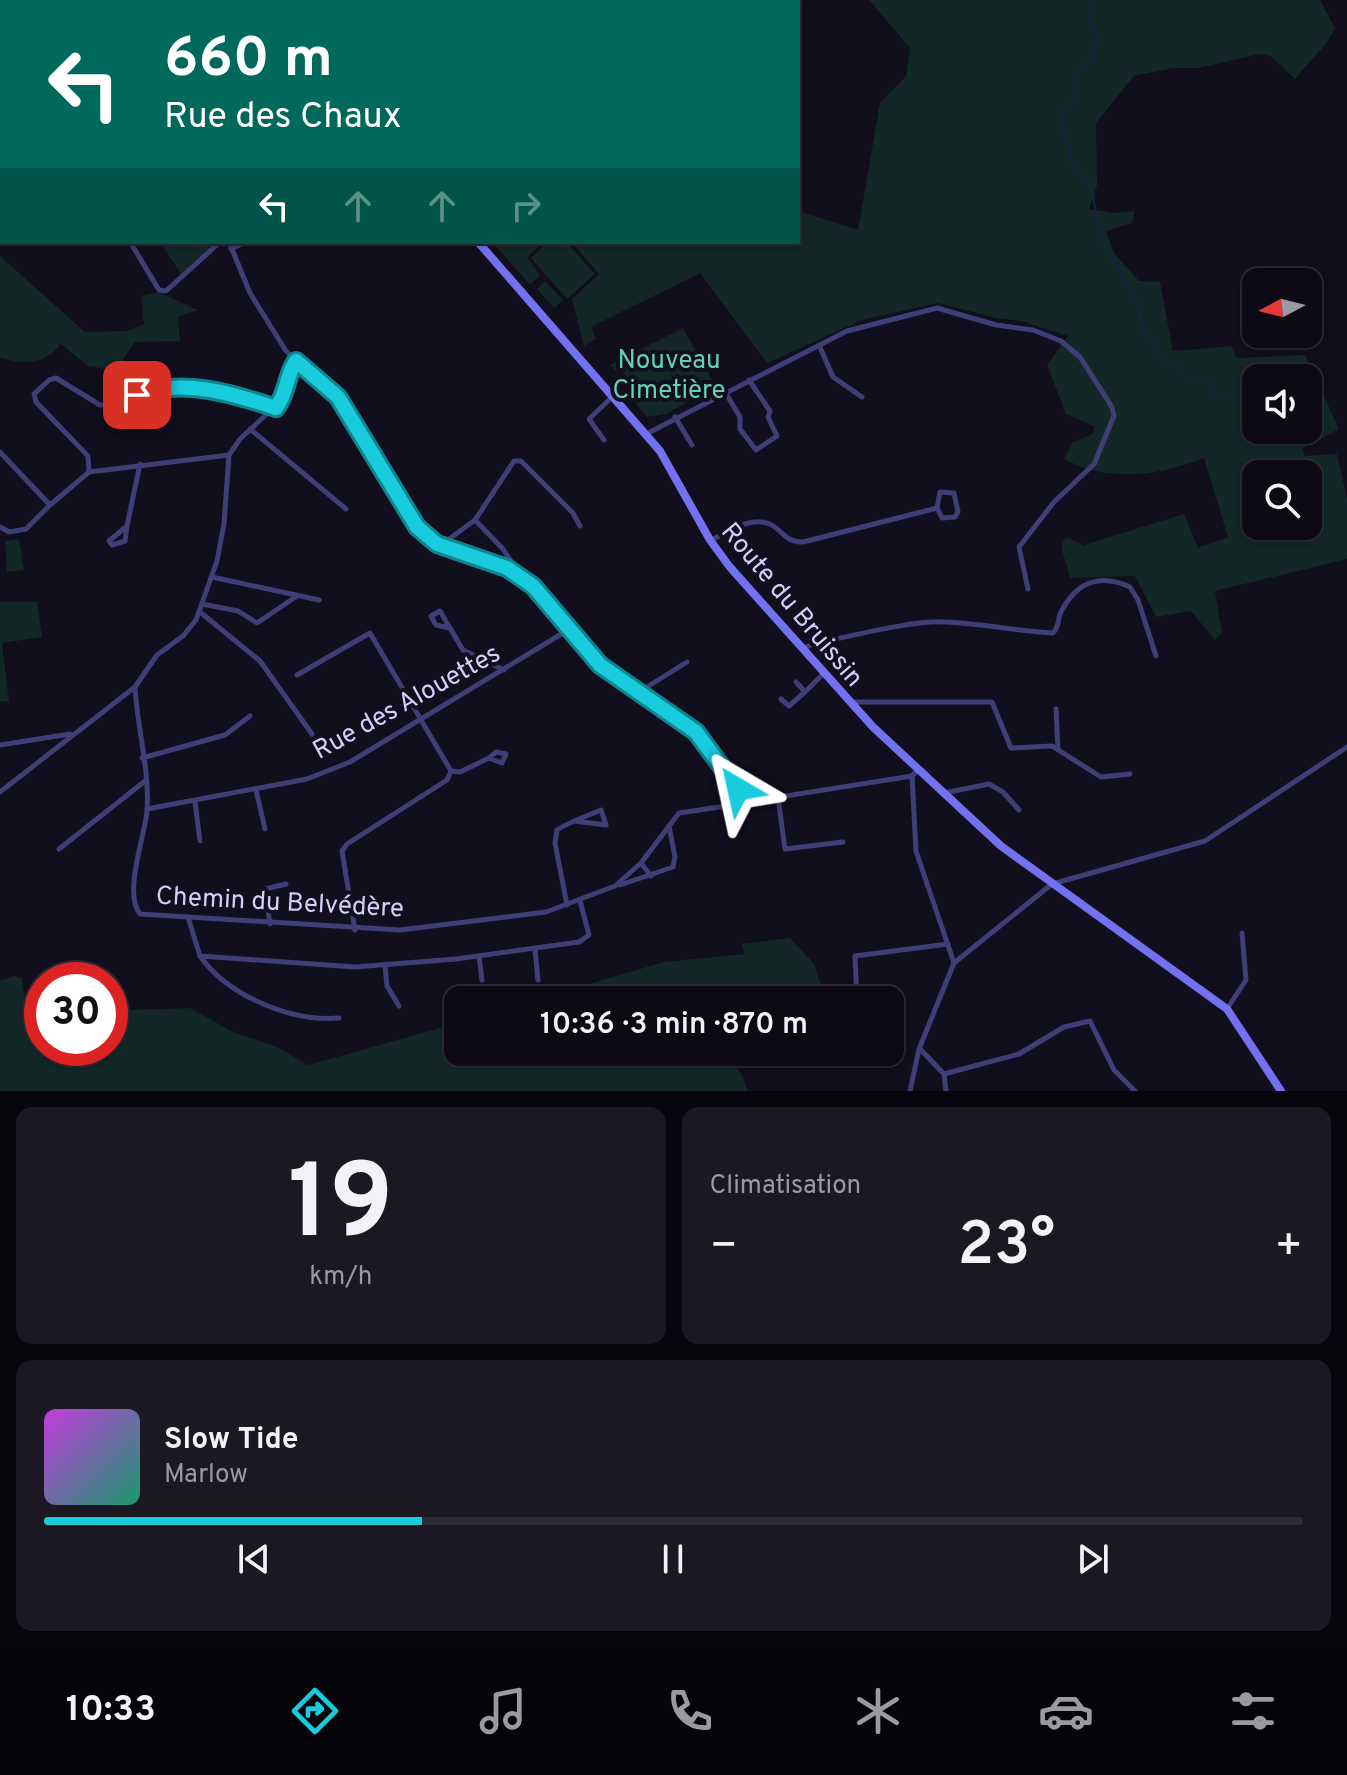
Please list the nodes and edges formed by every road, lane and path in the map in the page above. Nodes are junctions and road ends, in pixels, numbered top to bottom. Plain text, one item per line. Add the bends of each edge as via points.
1 (133, 244) edge
2 (218, 244) edge
3 (230, 244) edge
4 (241, 244) edge
5 (480, 244) edge
6 (231, 249) junction
7 (819, 345) junction
8 (296, 361) junction
9 (749, 380) junction
10 (725, 392) junction
11 (613, 396) junction
12 (862, 397) dead end
13 (276, 408) junction
14 (675, 417) junction
15 (250, 429) junction
16 (646, 434) junction
17 (604, 440) dead end
18 (692, 445) dead end
19 (0, 452) edge
20 (229, 455) junction
21 (140, 464) junction
22 (89, 472) junction
23 (50, 505) junction
24 (937, 508) junction
25 (346, 509) dead end
26 (475, 520) junction
27 (127, 526) dead end
28 (580, 526) dead end
29 (0, 527) edge
30 (710, 540) junction
31 (441, 545) junction
32 (520, 576) junction
33 (212, 577) junction
34 (1028, 589) dead end
35 (298, 595) junction
36 (319, 600) dead end
37 (202, 604) junction
38 (200, 612) junction
39 (450, 628) dead end
40 (568, 630) junction
41 (801, 649) junction
42 (1156, 656) dead end
43 (687, 662) dead end
44 (504, 670) junction
45 (824, 673) junction
46 (297, 675) dead end
47 (796, 682) dead end
48 (135, 687) junction
49 (639, 692) junction
50 (805, 692) junction
51 (781, 699) dead end
52 (850, 702) junction
53 (1056, 709) dead end
54 (250, 716) dead end
55 (421, 720) junction
56 (71, 734) junction
57 (312, 734) dead end
58 (0, 745) edge
59 (1347, 747) edge
60 (1058, 750) junction
61 (142, 758) junction
62 (489, 758) dead end
63 (451, 771) junction
64 (915, 773) junction
65 (1130, 774) dead end
66 (145, 781) junction
67 (256, 790) junction
68 (0, 792) edge
69 (943, 793) junction
70 (746, 796) junction
71 (778, 797) junction
72 (195, 802) junction
73 (147, 809) junction
74 (1019, 810) dead end
75 (574, 821) junction
76 (669, 824) junction
77 (265, 829) dead end
78 (200, 841) dead end
79 (843, 842) dead end
80 (59, 849) dead end
81 (641, 863) junction
82 (651, 876) junction
83 (286, 884) dead end
84 (1052, 884) junction
85 (615, 886) junction
86 (580, 901) junction
87 (567, 905) junction
88 (188, 917) junction
89 (270, 924) junction
90 (355, 930) junction
91 (1242, 933) dead end
92 (948, 944) junction
93 (535, 949) junction
94 (200, 956) junction
95 (479, 956) junction
96 (954, 963) junction
97 (385, 966) junction
98 (482, 980) dead end
99 (538, 980) dead end
100 (856, 986) edge
101 (399, 1006) dead end
102 (1227, 1009) junction
103 (339, 1018) dead end
104 (919, 1049) junction
105 (944, 1074) junction
106 (910, 1091) edge
107 (946, 1091) edge
108 (1135, 1091) edge
109 (1281, 1091) edge

1 - 2 street via 159,290 166,291
3 - 6 street
4 - 6 street
5 - 11 street, Route du Bruissin
6 - 8 street via 250,293
7 - 9 street
7 - 12 street via 833,377
7 - 34 street via 861,325 937,308 1033,330 1061,341 1080,357 1114,416 1094,464 1054,502 1019,547
8 - 13 street
8 - 31 street via 338,397 417,527
9 - 10 street
9 - 10 street via 770,411 777,436 756,450 740,429 740,417
10 - 14 street
11 - 16 street, Route du Bruissin
11 - 17 street via 589,419
13 - 15 street
13 - 22 street via 221,391 161,386 100,405 56,378 49,380 34,394 36,402 88,456
14 - 16 street
14 - 18 street
15 - 20 street
15 - 25 street
16 - 30 street, Route du Bruissin
19 - 23 street
20 - 21 street
20 - 33 street via 224,524
21 - 22 street
21 - 27 street
22 - 23 street
23 - 29 street via 26,529 9,532
24 - 24 street via 940,492 954,493 955,517 942,518
24 - 30 street via 803,542 753,521
26 - 28 street via 514,461 521,461
26 - 31 street
26 - 32 street via 510,556
30 - 41 street, Route du Bruissin
31 - 32 street
32 - 40 street
33 - 35 street
33 - 37 street
35 - 36 street
35 - 37 street via 257,623 238,611
37 - 38 street
38 - 48 street via 183,636 145,669
38 - 57 street via 260,661
39 - 44 street via 463,650
40 - 44 street, Rue des Alouettes
40 - 49 street via 600,665
41 - 42 street via 943,622 1053,633 1081,585 1095,579 1130,587
41 - 45 street, Route du Bruissin
43 - 49 street
44 - 55 street, Rue des Alouettes
45 - 50 street
45 - 52 street, Route du Bruissin
46 - 55 street via 370,633
47 - 50 street
48 - 56 street
48 - 61 street
49 - 70 street via 696,732
50 - 51 street via 789,706
52 - 60 street via 992,702 1011,748
52 - 64 street, Route du Bruissin
53 - 60 street
54 - 61 street via 225,735
55 - 63 street
55 - 67 street, Rue des Alouettes via 350,762 307,779
56 - 58 street
56 - 68 street
59 - 84 street via 1205,841
60 - 65 street via 1101,777
61 - 66 street
62 - 63 street
63 - 90 street via 447,780 342,851
64 - 69 street, Route du Bruissin
64 - 71 street
64 - 92 street via 916,851
66 - 73 street
66 - 80 street
67 - 72 street, Rue des Alouettes
67 - 77 street
69 - 74 street via 989,784
69 - 84 street, Route du Bruissin
70 - 71 street
70 - 76 street via 733,805 679,813
71 - 79 street via 785,849
72 - 73 street, Rue des Alouettes
72 - 78 street
73 - 88 street, Chemin du Belvédère via 134,904 140,914
75 - 75 street via 601,810 606,825 595,824
75 - 87 street via 556,834
76 - 81 street, Chemin du Belvédère
76 - 82 street via 675,862
81 - 82 street
81 - 85 street, Chemin du Belvédère
82 - 85 street, Chemin du Belvédère
83 - 89 street via 265,889
84 - 96 street
84 - 102 street, Route du Bruissin
85 - 86 street, Chemin du Belvédère
86 - 87 street, Chemin du Belvédère
86 - 93 street via 590,928 585,940
87 - 90 street, Chemin du Belvédère via 438,926
88 - 89 street, Chemin du Belvédère
88 - 94 street
89 - 90 street, Chemin du Belvédère
91 - 102 street via 1246,980
92 - 96 street
92 - 100 street via 855,956
93 - 95 street
93 - 99 street
94 - 97 street
94 - 103 street via 220,980 238,991 302,1017
95 - 97 street
95 - 98 street
96 - 104 street
97 - 101 street via 387,986
102 - 109 street
104 - 105 street
104 - 106 street
105 - 107 street
105 - 108 street via 1019,1054 1064,1027 1090,1021 1114,1070

